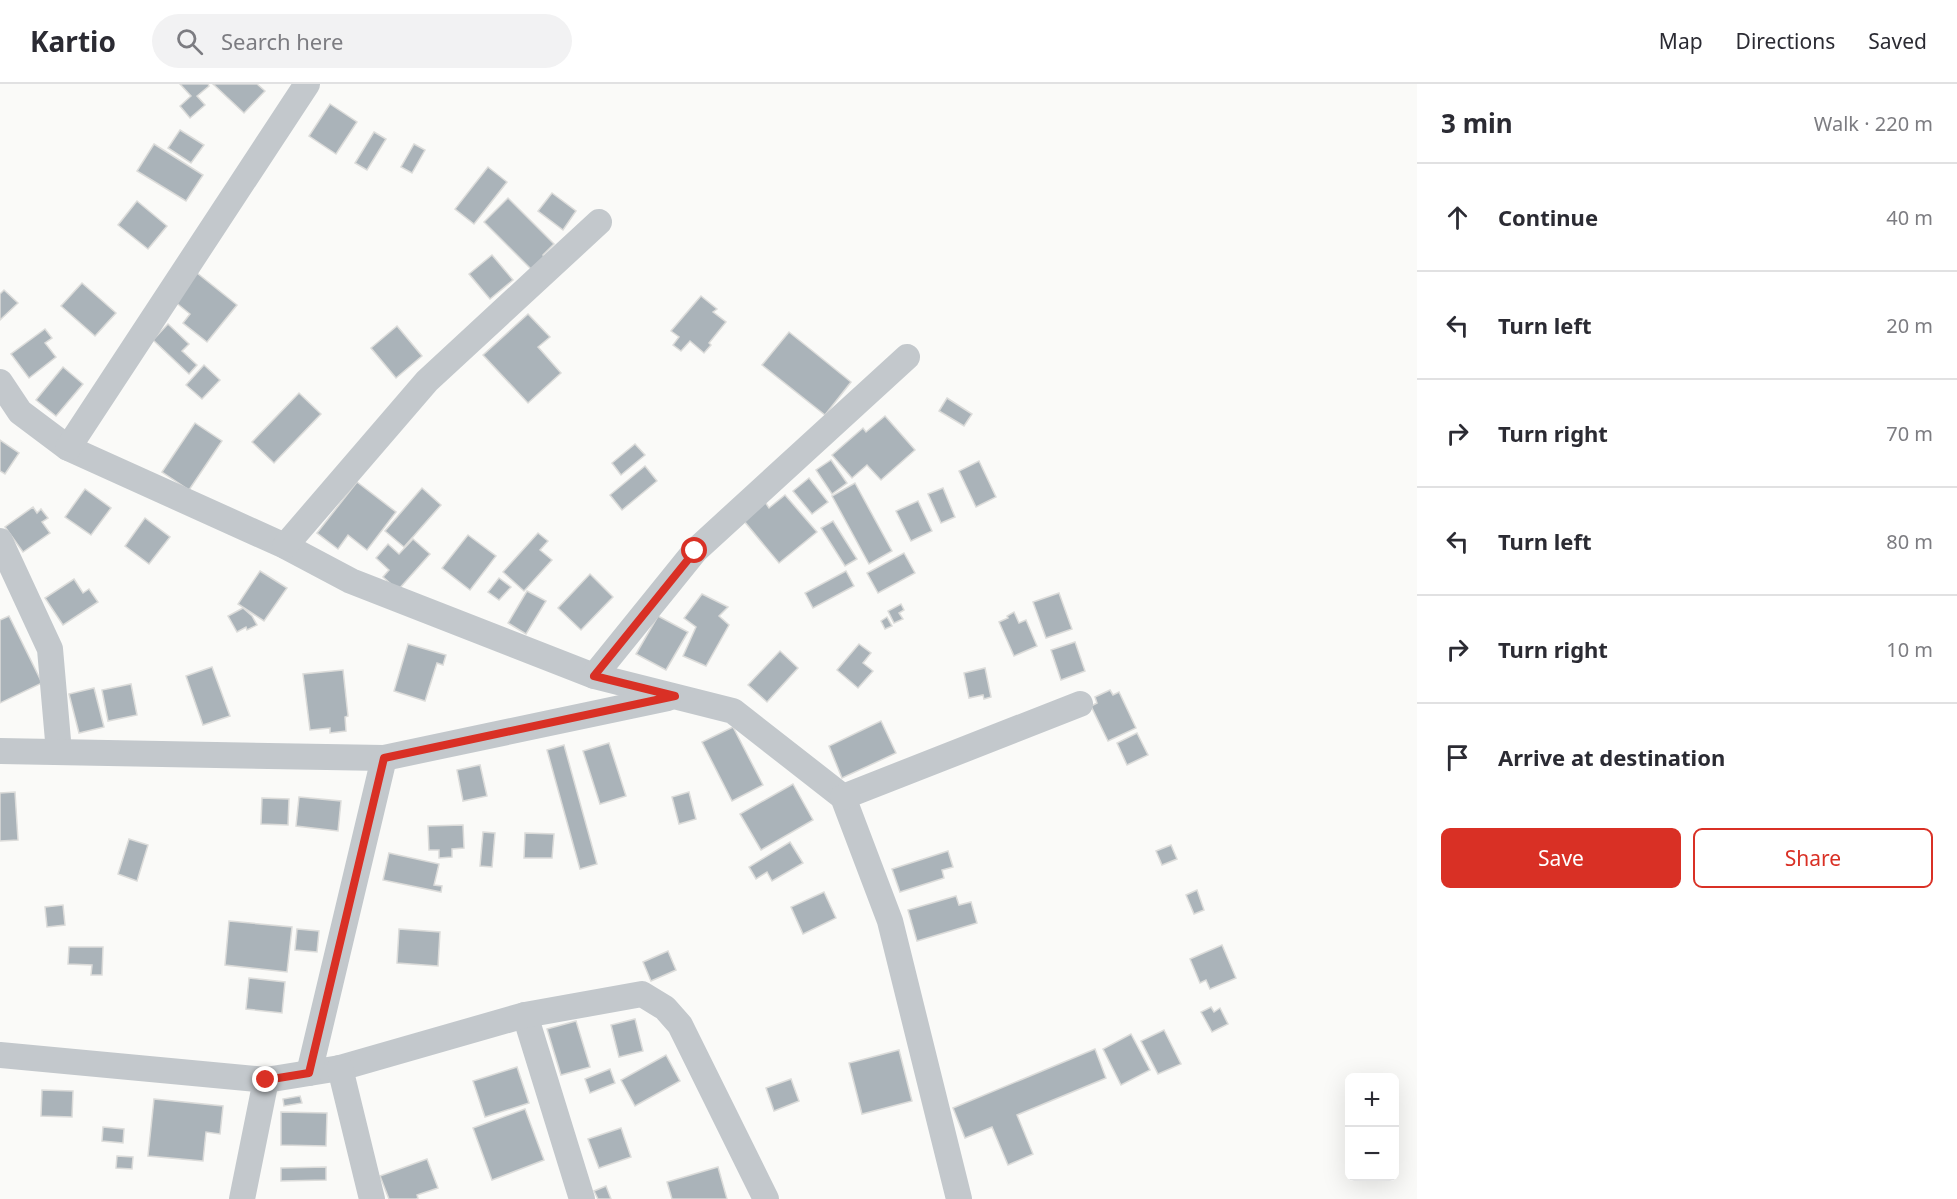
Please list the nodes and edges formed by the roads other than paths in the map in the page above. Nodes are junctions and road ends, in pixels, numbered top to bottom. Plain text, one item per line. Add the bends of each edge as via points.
1 (307, 84) edge
2 (599, 222) dead end
3 (907, 357) dead end
4 (0, 382) edge
5 (10, 412) edge
6 (68, 448) junction
7 (0, 541) edge
8 (285, 546) junction
9 (594, 676) junction
10 (675, 696) junction
11 (1080, 704) dead end
12 (0, 751) edge
13 (59, 752) junction
14 (384, 758) junction
15 (843, 797) junction
16 (525, 1015) junction
17 (0, 1055) edge
18 (340, 1068) junction
19 (309, 1073) junction
20 (266, 1080) junction
21 (242, 1199) edge
22 (372, 1199) edge
23 (582, 1199) edge
24 (766, 1199) edge
25 (959, 1199) edge

1 - 6 street
2 - 8 street via 427,381
3 - 9 street via 695,551
4 - 5 street
5 - 6 street
6 - 8 street
7 - 13 street via 50,649
8 - 9 street via 351,581
9 - 10 street
10 - 14 street
10 - 15 street via 732,711
11 - 15 street
12 - 13 street
13 - 14 street
14 - 19 street
15 - 25 street via 891,921
16 - 18 street
16 - 23 street
16 - 24 street via 642,994 665,1008 680,1025
17 - 20 street
18 - 19 street
18 - 22 street
19 - 20 street
20 - 21 street

